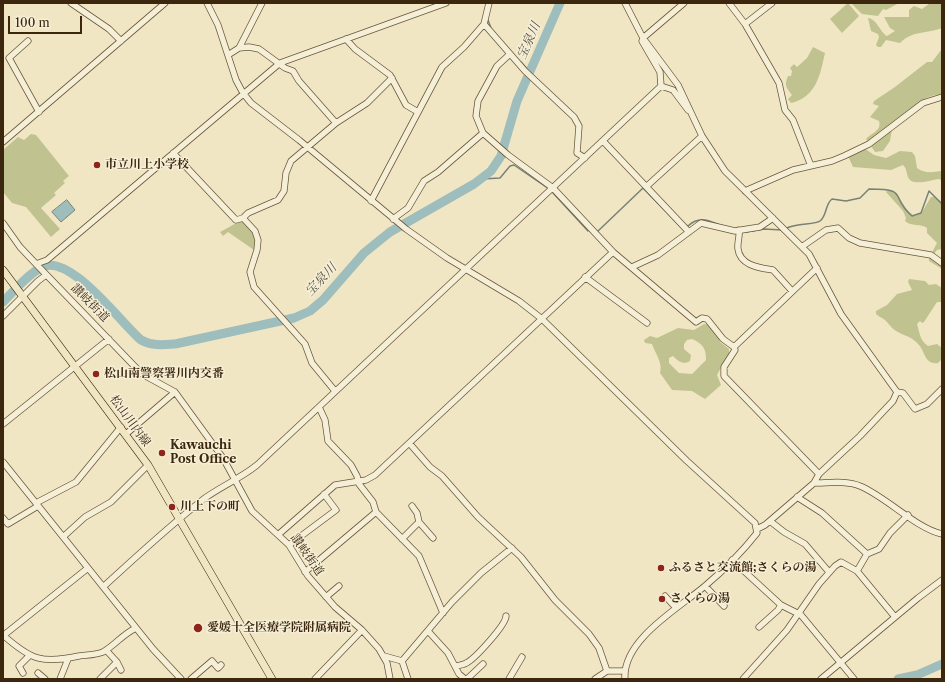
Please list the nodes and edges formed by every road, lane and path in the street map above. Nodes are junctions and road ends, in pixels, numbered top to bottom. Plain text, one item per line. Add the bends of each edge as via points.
1 (71, 3) edge
2 (165, 3) edge
3 (207, 3) edge
4 (262, 3) edge
5 (446, 3) edge
6 (488, 3) edge
7 (625, 3) edge
8 (684, 3) edge
9 (729, 3) edge
10 (772, 3) edge
11 (434, 5) edge
12 (484, 24) junction
13 (745, 24) junction
14 (643, 38) junction
15 (346, 39) junction
16 (28, 41) dead end
17 (121, 41) junction
18 (239, 48) junction
19 (510, 54) junction
20 (228, 55) junction
21 (280, 63) junction
22 (392, 78) junction
23 (661, 86) junction
24 (243, 93) junction
25 (942, 97) edge
26 (39, 112) junction
27 (418, 112) junction
28 (692, 112) junction
29 (336, 123) junction
30 (483, 133) junction
31 (702, 136) junction
32 (603, 141) junction
33 (3, 142) edge
34 (308, 147) junction
35 (577, 152) junction
36 (173, 153) junction
37 (585, 158) junction
38 (577, 166) junction
39 (811, 166) junction
40 (647, 186) junction
41 (554, 188) junction
42 (745, 191) junction
43 (371, 201) junction
44 (243, 218) junction
45 (773, 218) junction
46 (395, 221) junction
47 (3, 223) edge
48 (739, 230) junction
49 (689, 232) junction
50 (803, 246) junction
51 (613, 252) junction
52 (942, 263) edge
53 (36, 264) junction
54 (632, 267) junction
55 (817, 268) junction
56 (3, 270) edge
57 (466, 270) junction
58 (46, 274) junction
59 (585, 277) junction
60 (792, 291) junction
61 (22, 295) junction
62 (3, 316) edge
63 (542, 318) junction
64 (647, 323) dead end
65 (109, 339) junction
66 (734, 347) junction
67 (76, 366) junction
68 (942, 389) edge
69 (335, 390) junction
70 (175, 392) junction
71 (897, 392) junction
72 (318, 407) junction
73 (3, 424) edge
74 (121, 427) junction
75 (126, 434) junction
76 (410, 444) junction
77 (3, 462) edge
78 (148, 465) junction
79 (819, 474) junction
80 (235, 480) junction
81 (358, 481) junction
82 (814, 483) junction
83 (324, 494) junction
84 (797, 497) junction
85 (37, 504) junction
86 (412, 506) dead end
87 (376, 512) junction
88 (908, 515) junction
89 (3, 518) edge
90 (180, 519) junction
91 (770, 521) junction
92 (419, 522) junction
93 (757, 529) junction
94 (279, 534) junction
95 (942, 534) edge
96 (63, 537) junction
97 (433, 538) dead end
98 (402, 539) junction
99 (289, 545) junction
100 (512, 548) junction
101 (867, 554) junction
102 (732, 560) junction
103 (88, 568) junction
104 (857, 571) junction
105 (305, 572) junction
106 (829, 572) junction
107 (942, 580) edge
108 (339, 586) dead end
109 (705, 586) junction
110 (103, 587) junction
111 (665, 596) dead end
112 (326, 597) junction
113 (781, 605) junction
114 (724, 606) dead end
115 (676, 608) junction
116 (443, 613) junction
117 (798, 613) junction
118 (506, 616) dead end
119 (895, 617) junction
120 (759, 626) dead end
121 (136, 628) junction
122 (362, 630) junction
123 (428, 631) junction
124 (3, 635) edge
125 (106, 650) junction
126 (30, 655) junction
127 (384, 656) junction
128 (522, 658) dead end
129 (68, 659) junction
130 (402, 661) junction
131 (117, 662) junction
132 (840, 662) junction
133 (483, 664) dead end
134 (221, 665) dead end
135 (456, 666) junction
136 (120, 670) dead end
137 (607, 671) junction
138 (624, 672) junction
139 (22, 673) dead end
140 (38, 673) dead end
141 (101, 676) edge
142 (318, 678) edge
143 (462, 678) edge
144 (45, 679) edge
145 (60, 679) edge
146 (181, 679) edge
147 (191, 679) edge
148 (272, 679) edge
149 (390, 679) edge
150 (408, 679) edge
151 (509, 679) edge
152 (595, 679) edge
153 (625, 679) edge
154 (743, 679) edge
155 (821, 679) edge
156 (854, 679) edge

1 - 17 street via 110,29
2 - 17 street
3 - 20 street
4 - 18 street
5 - 11 street
6 - 12 street
7 - 14 street
8 - 14 street
9 - 13 street
10 - 13 street
11 - 15 street
12 - 19 street
12 - 27 street via 460,52 444,64
13 - 39 street via 779,83 786,110 793,120
14 - 23 street via 643,44 660,72
14 - 28 street via 678,86
15 - 21 street
15 - 22 street via 355,50
16 - 26 street via 9,58
17 - 26 street
18 - 20 street
18 - 21 street via 259,49
19 - 30 street via 497,66 479,96 476,116
19 - 35 street via 577,121
20 - 24 street
21 - 24 street
21 - 29 street via 285,68 293,70 299,81
22 - 27 street via 406,105
22 - 29 street via 367,103
23 - 28 street via 673,90 685,107
23 - 32 street
24 - 34 street via 257,108
24 - 36 street
25 - 39 street via 923,103 869,144 832,161
26 - 33 street
27 - 43 street
28 - 31 street
29 - 34 street
30 - 41 street via 508,155
30 - 46 street via 438,172 427,178 408,208
31 - 40 street
31 - 42 street via 725,171
32 - 37 street
32 - 40 street
34 - 43 street
34 - 44 street via 288,166 281,197
35 - 37 street
35 - 38 street
36 - 44 street via 236,220
36 - 53 street via 48,259
37 - 38 street
38 - 41 street
39 - 42 street via 793,170
40 - 49 street
41 - 51 street
41 - 57 street
42 - 45 street
43 - 46 street
44 - 69 street via 258,240 250,272 254,287 305,344 312,363
45 - 48 street via 760,227
45 - 50 street
46 - 57 street
47 - 53 street, 讃岐街道
48 - 49 street via 731,231 704,223
48 - 60 street via 738,249 745,260 755,267 773,270
49 - 54 street via 658,255
50 - 52 street via 826,230 838,228 849,238 860,243 931,255
50 - 55 street
51 - 54 street
51 - 59 street
53 - 58 street, 讃岐街道
54 - 66 street via 696,322 702,318 707,319 723,339
55 - 60 street
55 - 71 street via 841,314
56 - 61 main road, 松山川内線
57 - 63 street via 519,301
57 - 69 street
58 - 61 street
58 - 65 street, 讃岐街道
59 - 63 street
59 - 64 street
60 - 66 street
61 - 62 street
61 - 67 main road, 松山川内線
63 - 76 street
63 - 93 street via 687,461 753,521
65 - 67 street
65 - 70 street, 讃岐街道 via 142,374
66 - 79 street via 736,350 723,370 724,376
67 - 73 street
67 - 74 main road, 松山川内線
68 - 71 street via 927,404 915,409 903,393
69 - 72 street
70 - 75 street
70 - 80 street, 讃岐街道 via 223,458
71 - 79 street via 893,401 860,436
72 - 80 street via 257,465
72 - 81 street via 325,420 328,441 351,465
74 - 75 main road, 松山川内線
74 - 85 street via 76,482
75 - 78 main road, 松山川内線
76 - 81 street via 375,475
76 - 100 street via 478,517
77 - 85 street
78 - 90 main road, 松山川内線
78 - 96 street via 111,502 85,517
79 - 82 street
80 - 90 street via 206,498
80 - 94 street, 讃岐街道 via 252,511
81 - 83 street via 335,485
81 - 87 street via 373,502
82 - 84 street
82 - 88 street via 858,485
83 - 94 street
83 - 99 street via 336,510
84 - 91 street
84 - 101 street via 822,513
85 - 89 street via 8,524
85 - 96 street
86 - 92 street
87 - 98 street
87 - 105 street
88 - 95 street
88 - 101 street via 890,533 879,549
90 - 110 street
90 - 148 main road, 松山川内線
91 - 93 street
91 - 106 street via 805,544
92 - 97 street
92 - 98 street
93 - 102 street via 754,537
94 - 99 street, 讃岐街道
96 - 103 street
98 - 116 street via 419,556
99 - 105 street, 讃岐街道
100 - 116 street via 481,574
100 - 137 street via 561,606 592,637
101 - 104 street
102 - 109 street
102 - 113 street
103 - 110 street
103 - 124 street
104 - 106 street via 841,562
104 - 119 street
105 - 112 street, 讃岐街道
106 - 117 street
107 - 119 street
108 - 112 street
109 - 114 street
109 - 115 street
110 - 121 street
111 - 115 street
112 - 122 street, 讃岐街道
113 - 117 street
113 - 120 street
115 - 138 street via 632,650
116 - 123 street
117 - 132 street
117 - 154 street via 788,630
118 - 135 street via 502,625 474,657 465,664
119 - 132 street
121 - 125 street
121 - 146 street
122 - 127 street, 讃岐街道
122 - 142 street
123 - 130 street
123 - 135 street
124 - 126 street via 14,646
125 - 129 street
125 - 131 street
126 - 129 street via 46,660
126 - 139 street via 19,666
127 - 130 street
127 - 149 street
128 - 151 street
129 - 145 street
130 - 150 street
131 - 136 street
131 - 141 street
132 - 155 street
132 - 156 street
133 - 143 street
134 - 147 street via 218,668 212,661 206,669
135 - 143 street
137 - 138 street
137 - 152 street
138 - 153 street
140 - 144 street

